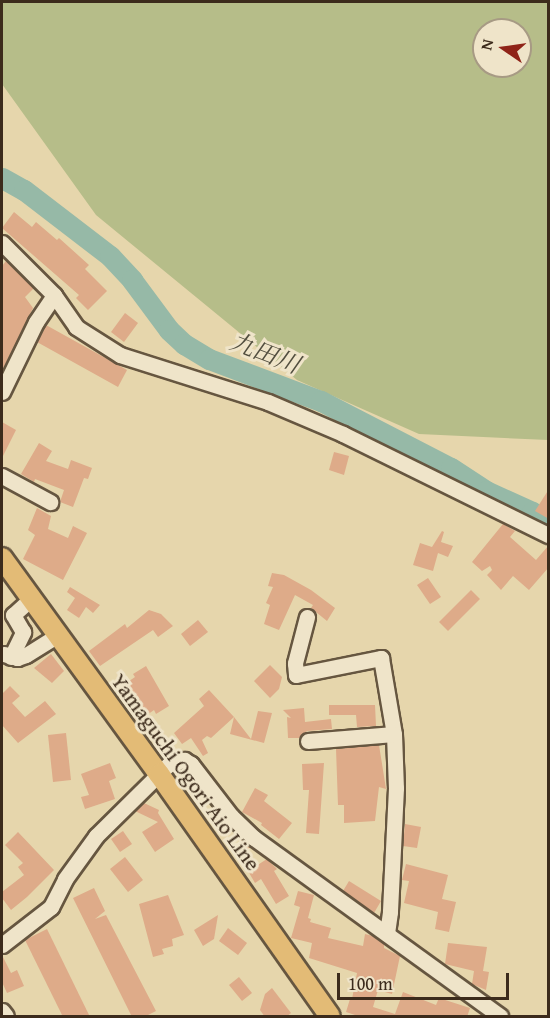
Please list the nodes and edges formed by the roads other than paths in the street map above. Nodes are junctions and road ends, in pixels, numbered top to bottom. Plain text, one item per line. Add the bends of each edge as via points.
1 (2, 243) edge
2 (54, 295) junction
3 (2, 392) edge
4 (2, 476) edge
5 (50, 502) dead end
6 (549, 535) edge
7 (5, 569) edge
8 (31, 599) junction
9 (307, 617) dead end
10 (57, 636) junction
11 (6, 655) edge
12 (394, 734) junction
13 (308, 741) dead end
14 (159, 774) junction
15 (387, 934) junction
16 (2, 945) edge
17 (2, 1011) edge
18 (6, 1017) edge
19 (330, 1017) edge
20 (500, 1017) edge

1 - 2 street
2 - 3 street via 36,322
2 - 6 street via 76,327 120,355 268,402 343,434
4 - 5 street
7 - 8 main road, Yamaguchi Ogori Aio Line
8 - 10 main road, Yamaguchi Ogori Aio Line
8 - 11 street via 13,615 23,632
9 - 12 street via 295,663 296,675 381,658
10 - 11 street via 26,655
10 - 14 main road, Yamaguchi Ogori Aio Line
12 - 13 street
12 - 15 street via 396,788
14 - 15 street via 177,760 191,764 231,816 254,838
14 - 16 street via 87,845 51,908
14 - 19 main road, Yamaguchi Ogori Aio Line
15 - 20 street
17 - 18 street

